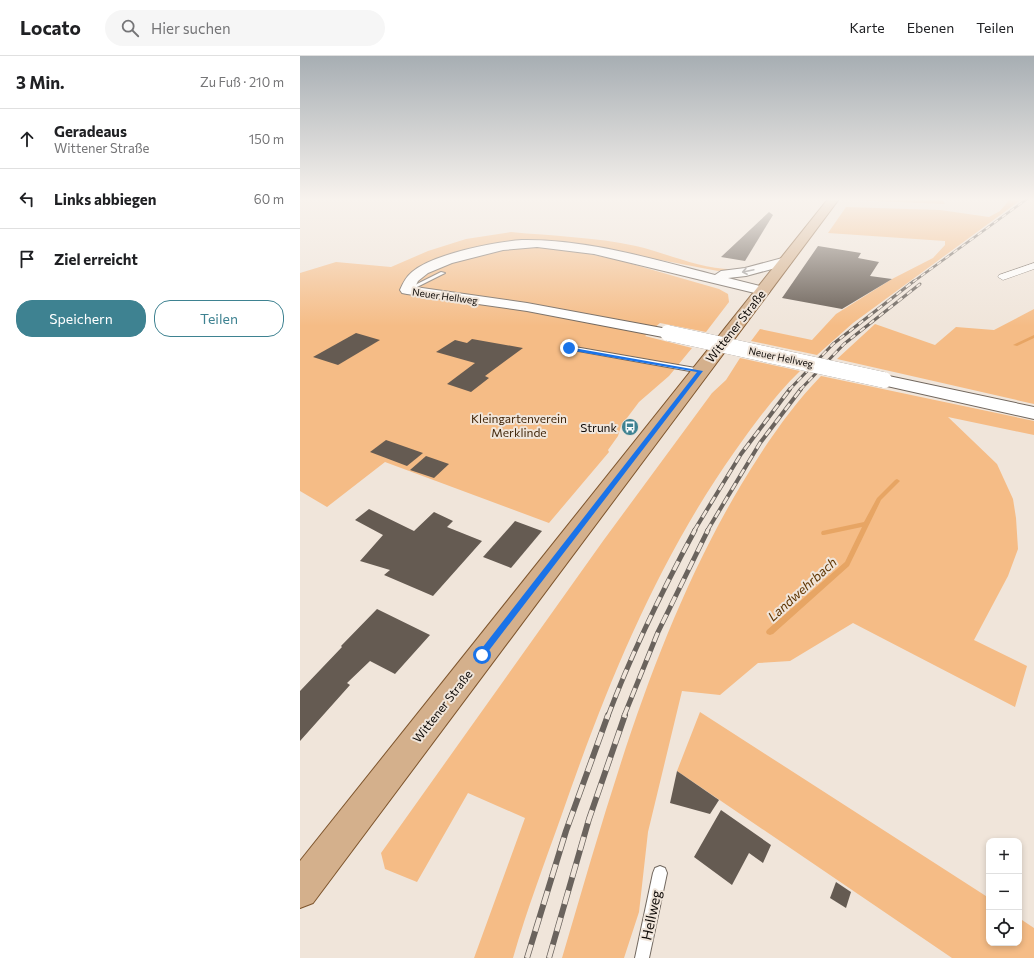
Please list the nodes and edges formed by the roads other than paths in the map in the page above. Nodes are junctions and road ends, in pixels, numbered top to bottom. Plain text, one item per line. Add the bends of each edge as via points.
1 (801, 241) edge
2 (462, 256) junction
3 (786, 261) junction
4 (1034, 266) edge
5 (708, 276) junction
6 (1003, 277) dead end
7 (445, 279) junction
8 (407, 290) junction
9 (763, 290) junction
10 (527, 307) junction
11 (569, 348) dead end
12 (701, 371) junction
13 (1034, 413) edge
14 (660, 872) dead end
15 (300, 890) edge
16 (642, 958) edge

1 - 3 main road, Wittener Straße
2 - 5 main road, Neuer Hellweg via 481,250 521,244 560,244
2 - 7 main road, Neuer Hellweg
2 - 8 main road, Neuer Hellweg via 415,275 408,282
3 -> 5 main road via 746,272
3 - 9 main road, Wittener Straße
4 - 6 street
5 - 9 main road, Neuer Hellweg
7 - 8 lane
7 - 10 main road, Neuer Hellweg via 458,291
8 - 10 main road, Neuer Hellweg
9 - 12 main road, Wittener Straße
10 - 13 main road, Neuer Hellweg, bridge via 668,333
11 - 12 lane
12 - 15 main road, Wittener Straße
14 - 16 lane, Hellweg

